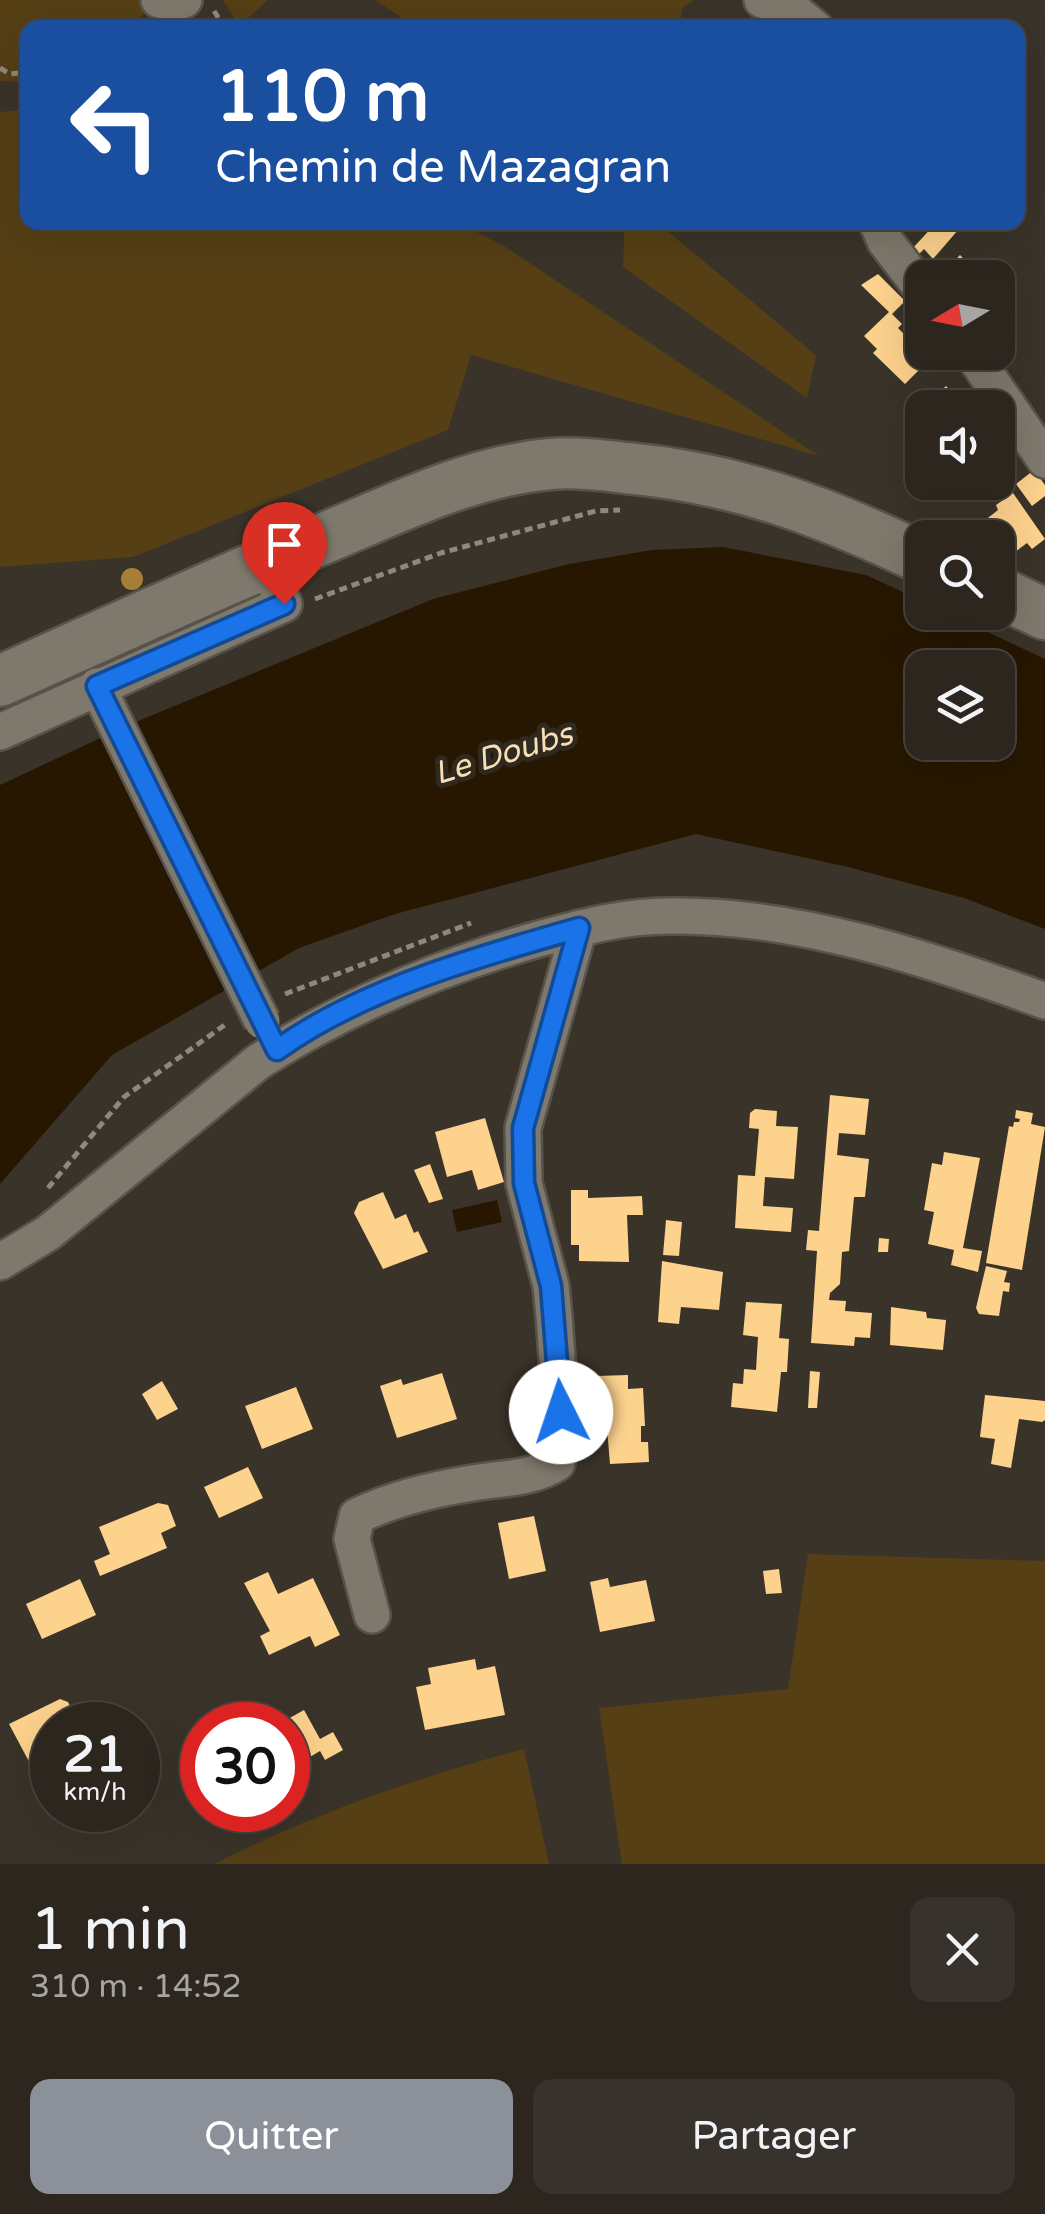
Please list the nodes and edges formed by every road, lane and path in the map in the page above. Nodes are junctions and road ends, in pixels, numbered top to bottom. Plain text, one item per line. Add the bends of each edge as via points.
1 (159, 0) edge
2 (184, 0) edge
3 (762, 0) edge
4 (806, 20) edge
5 (880, 230) edge
6 (905, 267) edge
7 (983, 370) edge
8 (1045, 460) edge
9 (596, 511) dead end
10 (905, 550) edge
11 (275, 583) junction
12 (1015, 600) edge
13 (1045, 614) edge
14 (0, 681) edge
15 (102, 697) junction
16 (0, 732) edge
17 (579, 928) junction
18 (1045, 1001) edge
19 (269, 1036) junction
20 (0, 1262) edge
21 (372, 1614) dead end

1 - 2 street
3 - 4 street
5 - 6 street
7 - 8 street
9 - 11 path via 441,553 317,598
10 - 11 main road via 832,516 710,479 550,464 445,488
11 - 14 main road
11 - 15 street
12 - 13 main road
15 - 16 street
15 - 19 street, bridge
17 - 18 street via 616,918 671,916 812,930 934,961
17 - 19 street
17 - 21 street via 523,1128 524,1183 551,1286 561,1412 557,1463 541,1473 384,1503 357,1516 352,1539
19 - 20 street via 48,1233

